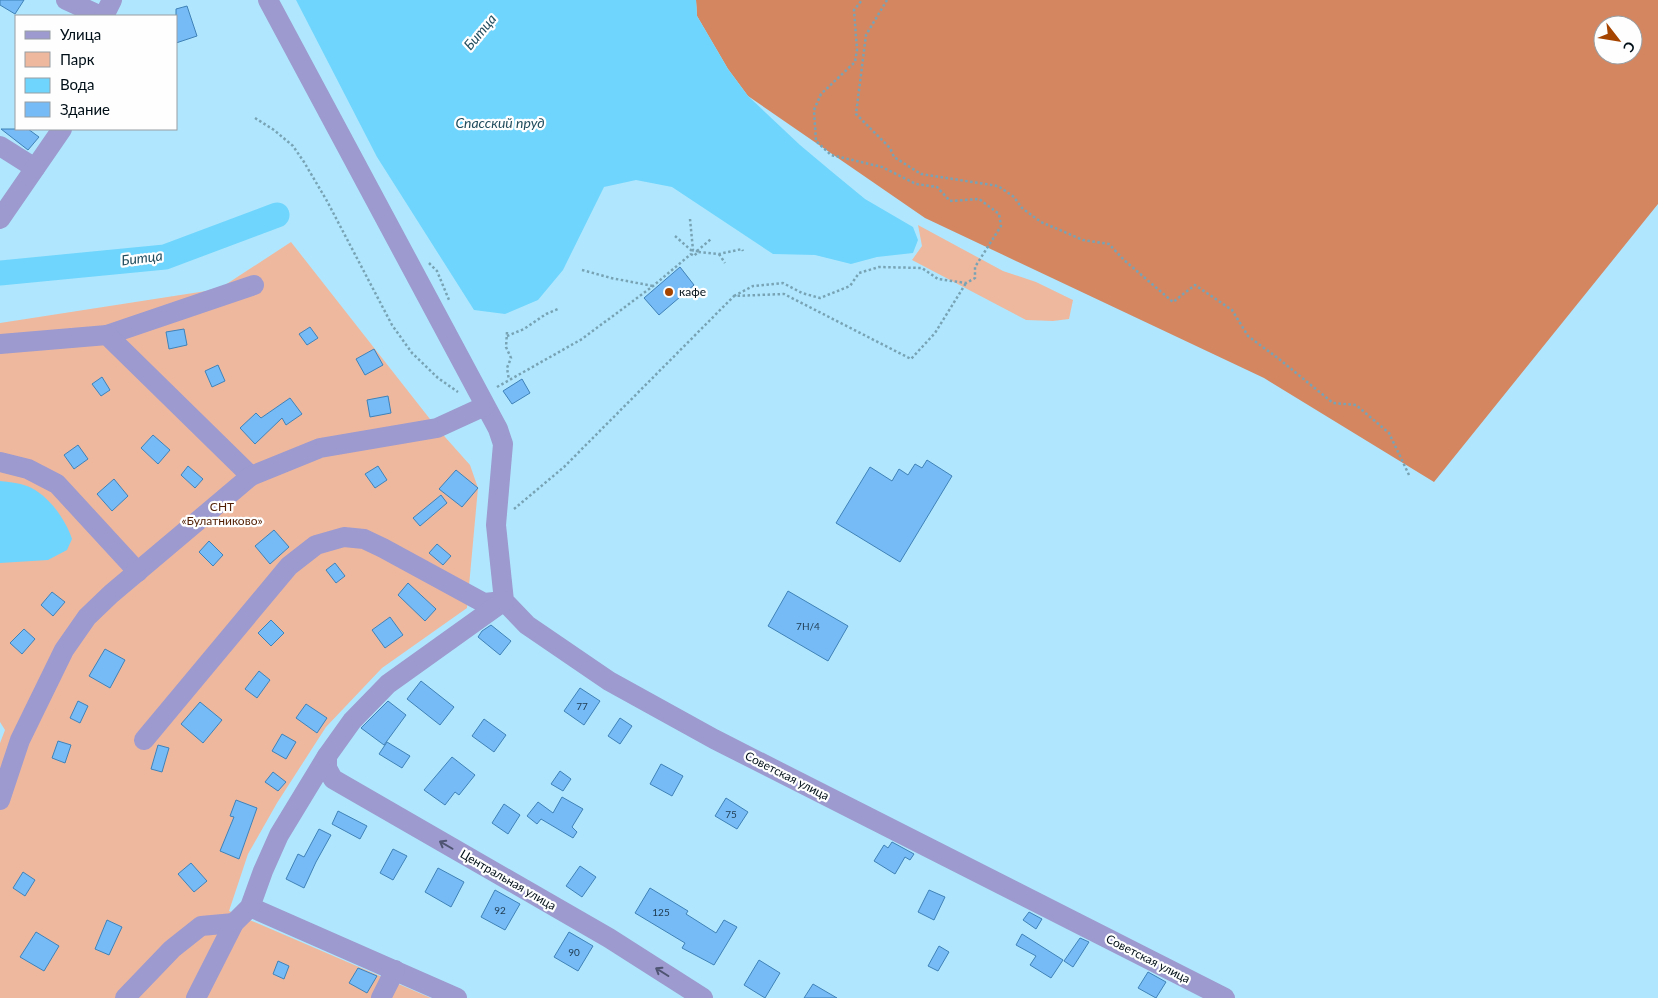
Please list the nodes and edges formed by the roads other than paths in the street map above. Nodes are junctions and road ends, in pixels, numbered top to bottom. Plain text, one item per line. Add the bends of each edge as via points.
1 (66, 0) edge
2 (112, 0) edge
3 (268, 0) edge
4 (100, 15) edge
5 (103, 15) edge
6 (61, 130) edge
7 (0, 146) edge
8 (35, 168) junction
9 (0, 219) edge
10 (254, 285) dead end
11 (107, 335) junction
12 (0, 344) edge
13 (486, 406) junction
14 (0, 462) edge
15 (251, 476) junction
16 (138, 572) junction
17 (504, 601) junction
18 (144, 740) dead end
19 (327, 756) junction
20 (0, 800) edge
21 (250, 907) junction
22 (234, 923) junction
23 (395, 970) junction
24 (125, 998) edge
25 (196, 998) edge
26 (381, 998) edge
27 (457, 998) edge
28 (703, 998) edge
29 (1225, 998) edge

1 - 4 street
2 - 5 street
3 - 13 street
6 - 8 street
7 - 8 street
8 - 9 street
10 - 11 street
11 - 12 street
11 - 15 street
13 - 15 street via 437,428 320,448
13 - 17 street via 503,444 496,525
14 - 16 street via 28,469 57,484
15 - 16 street
16 - 20 street via 87,617 64,650 20,740
17 - 18 street via 484,603 364,539 344,537 316,545 289,566
17 - 19 street via 388,684 352,721
17 - 29 street, Советская улица via 527,625 609,681 714,739
19 - 21 street via 279,835
28 -> 19 street, Центральная улица via 608,938 333,779 327,768
21 - 22 street
21 - 23 street
22 - 24 street via 201,926 172,949
22 - 25 street
23 - 26 street
23 - 27 street

